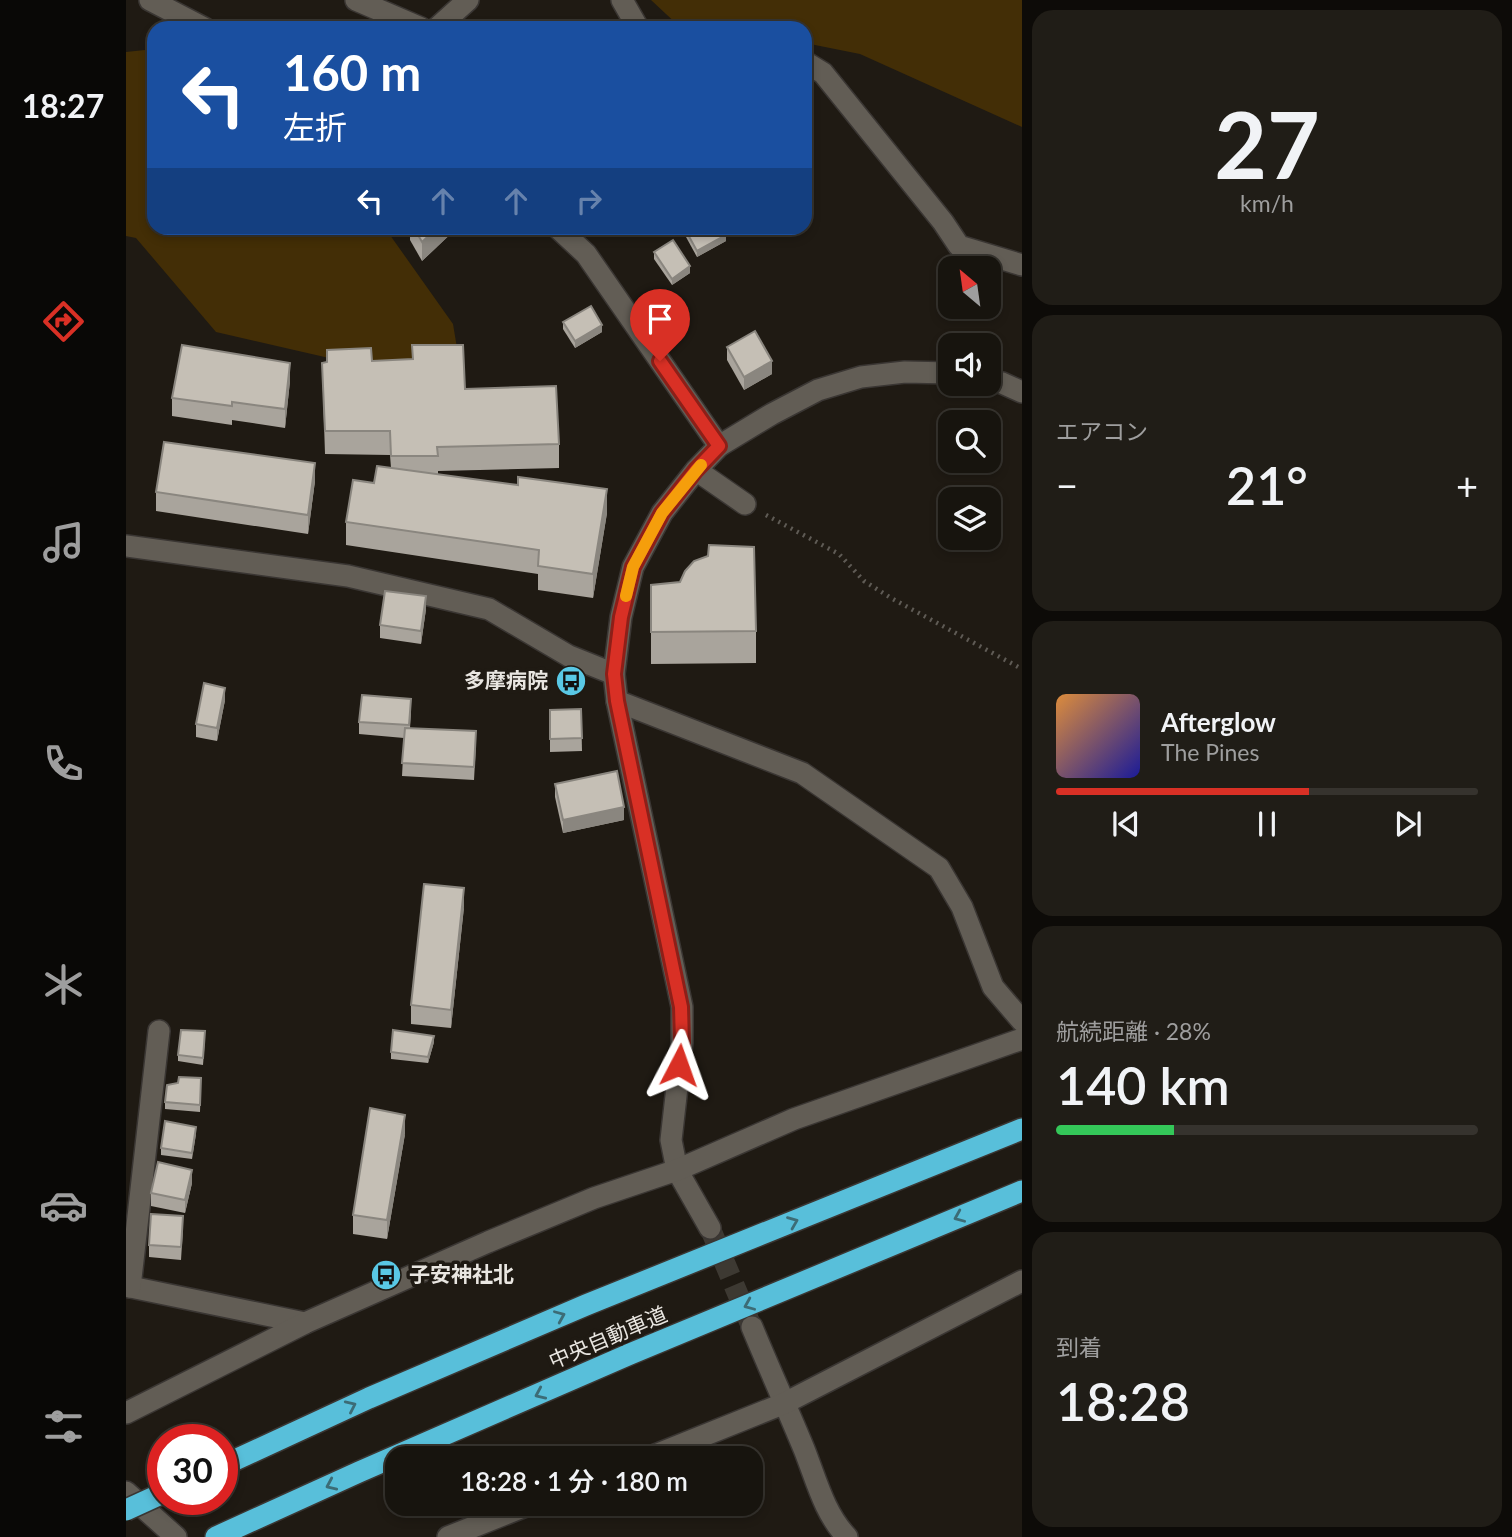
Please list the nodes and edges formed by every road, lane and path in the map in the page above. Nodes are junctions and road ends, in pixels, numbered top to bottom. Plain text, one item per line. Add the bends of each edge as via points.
1 (150, 0) edge
2 (356, 0) edge
3 (468, 0) edge
4 (622, 0) edge
5 (190, 21) edge
6 (405, 21) edge
7 (445, 21) edge
8 (635, 21) edge
9 (812, 66) edge
10 (566, 235) edge
11 (586, 235) edge
12 (586, 254) junction
13 (1022, 265) edge
14 (938, 373) edge
15 (1001, 383) edge
16 (1022, 392) edge
17 (719, 446) junction
18 (696, 470) junction
19 (745, 504) joint
20 (126, 546) edge
21 (1022, 669) edge
22 (614, 674) junction
23 (617, 701) junction
24 (1022, 1021) edge
25 (159, 1031) dead end
26 (1022, 1039) edge
27 (1022, 1129) edge
28 (677, 1170) junction
29 (1022, 1191) edge
30 (709, 1228) tunnel mouth
31 (1022, 1281) edge
32 (128, 1286) edge
33 (305, 1323) junction
34 (752, 1328) tunnel mouth
35 (785, 1403) junction
36 (126, 1413) edge
37 (678, 1446) edge
38 (238, 1459) edge
39 (126, 1492) edge
40 (147, 1501) edge
41 (126, 1510) edge
42 (500, 1516) edge
43 (218, 1536) edge
44 (176, 1537) edge
45 (448, 1537) edge
46 (847, 1537) edge

1 - 5 street
2 - 6 street
3 - 7 street
4 - 8 street
9 - 13 street via 823,73 959,246
10 - 12 street
11 - 12 street
12 - 17 street
14 - 17 street via 872,375 818,390
15 - 16 street
17 - 18 street
18 - 19 street
18 - 22 street via 662,513 633,567
19 - 21 path via 839,554 864,581 891,598
20 - 22 street via 348,576 488,609 569,656
22 - 23 street
23 - 24 street via 802,773 939,868 962,907 993,987
23 - 28 street via 681,1007 682,1043 671,1140
25 - 32 street
26 - 28 street via 794,1119
38 -> 27 highway, 中央自動車道 via 586,1305
28 - 30 street
28 - 33 street via 570,1208
29 -> 43 highway, 中央自動車道 via 630,1354
31 - 35 street
32 - 33 street
33 - 36 street
34 - 35 street
35 - 37 street
35 - 46 street via 828,1510
39 - 44 street
40 - 41 highway, bridge
42 - 45 street

